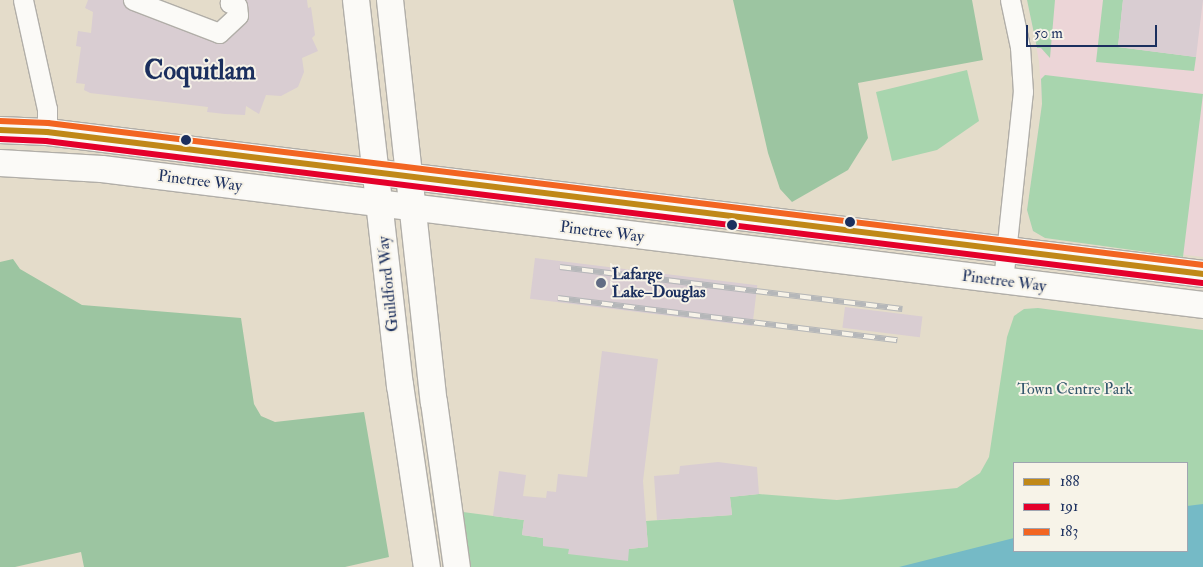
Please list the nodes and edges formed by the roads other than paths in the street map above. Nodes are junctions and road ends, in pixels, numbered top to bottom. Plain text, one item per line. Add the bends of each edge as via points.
1 (23, 0) edge
2 (133, 0) edge
3 (230, 0) edge
4 (356, 0) edge
5 (390, 0) edge
6 (1010, 0) edge
7 (0, 130) edge
8 (47, 132) junction
9 (4, 163) edge
10 (375, 172) junction
11 (410, 177) junction
12 (379, 204) junction
13 (413, 208) junction
14 (1006, 250) junction
15 (1203, 274) edge
16 (1003, 281) junction
17 (1203, 305) edge
18 (427, 567) edge
19 (457, 567) edge

1 - 8 street via 47,109
2 - 3 street via 219,34 238,14 238,6
4 - 10 main road, Guildford Way
5 - 11 main road, Guildford Way
6 - 14 street via 1020,47 1023,92
7 - 8 main road, Pinetree Way
8 - 9 main road
8 - 10 main road, Pinetree Way
9 - 12 main road, Pinetree Way via 65,165
10 - 11 main road, Pinetree Way
10 - 12 main road, Guildford Way
11 - 13 main road, Guildford Way
11 - 14 main road, Pinetree Way
12 - 13 main road, Pinetree Way
12 - 18 main road, Guildford Way via 400,385
13 - 16 main road, Pinetree Way
13 - 19 main road, Guildford Way via 434,402
14 - 15 main road, Pinetree Way
14 - 16 street
16 - 17 main road, Pinetree Way

